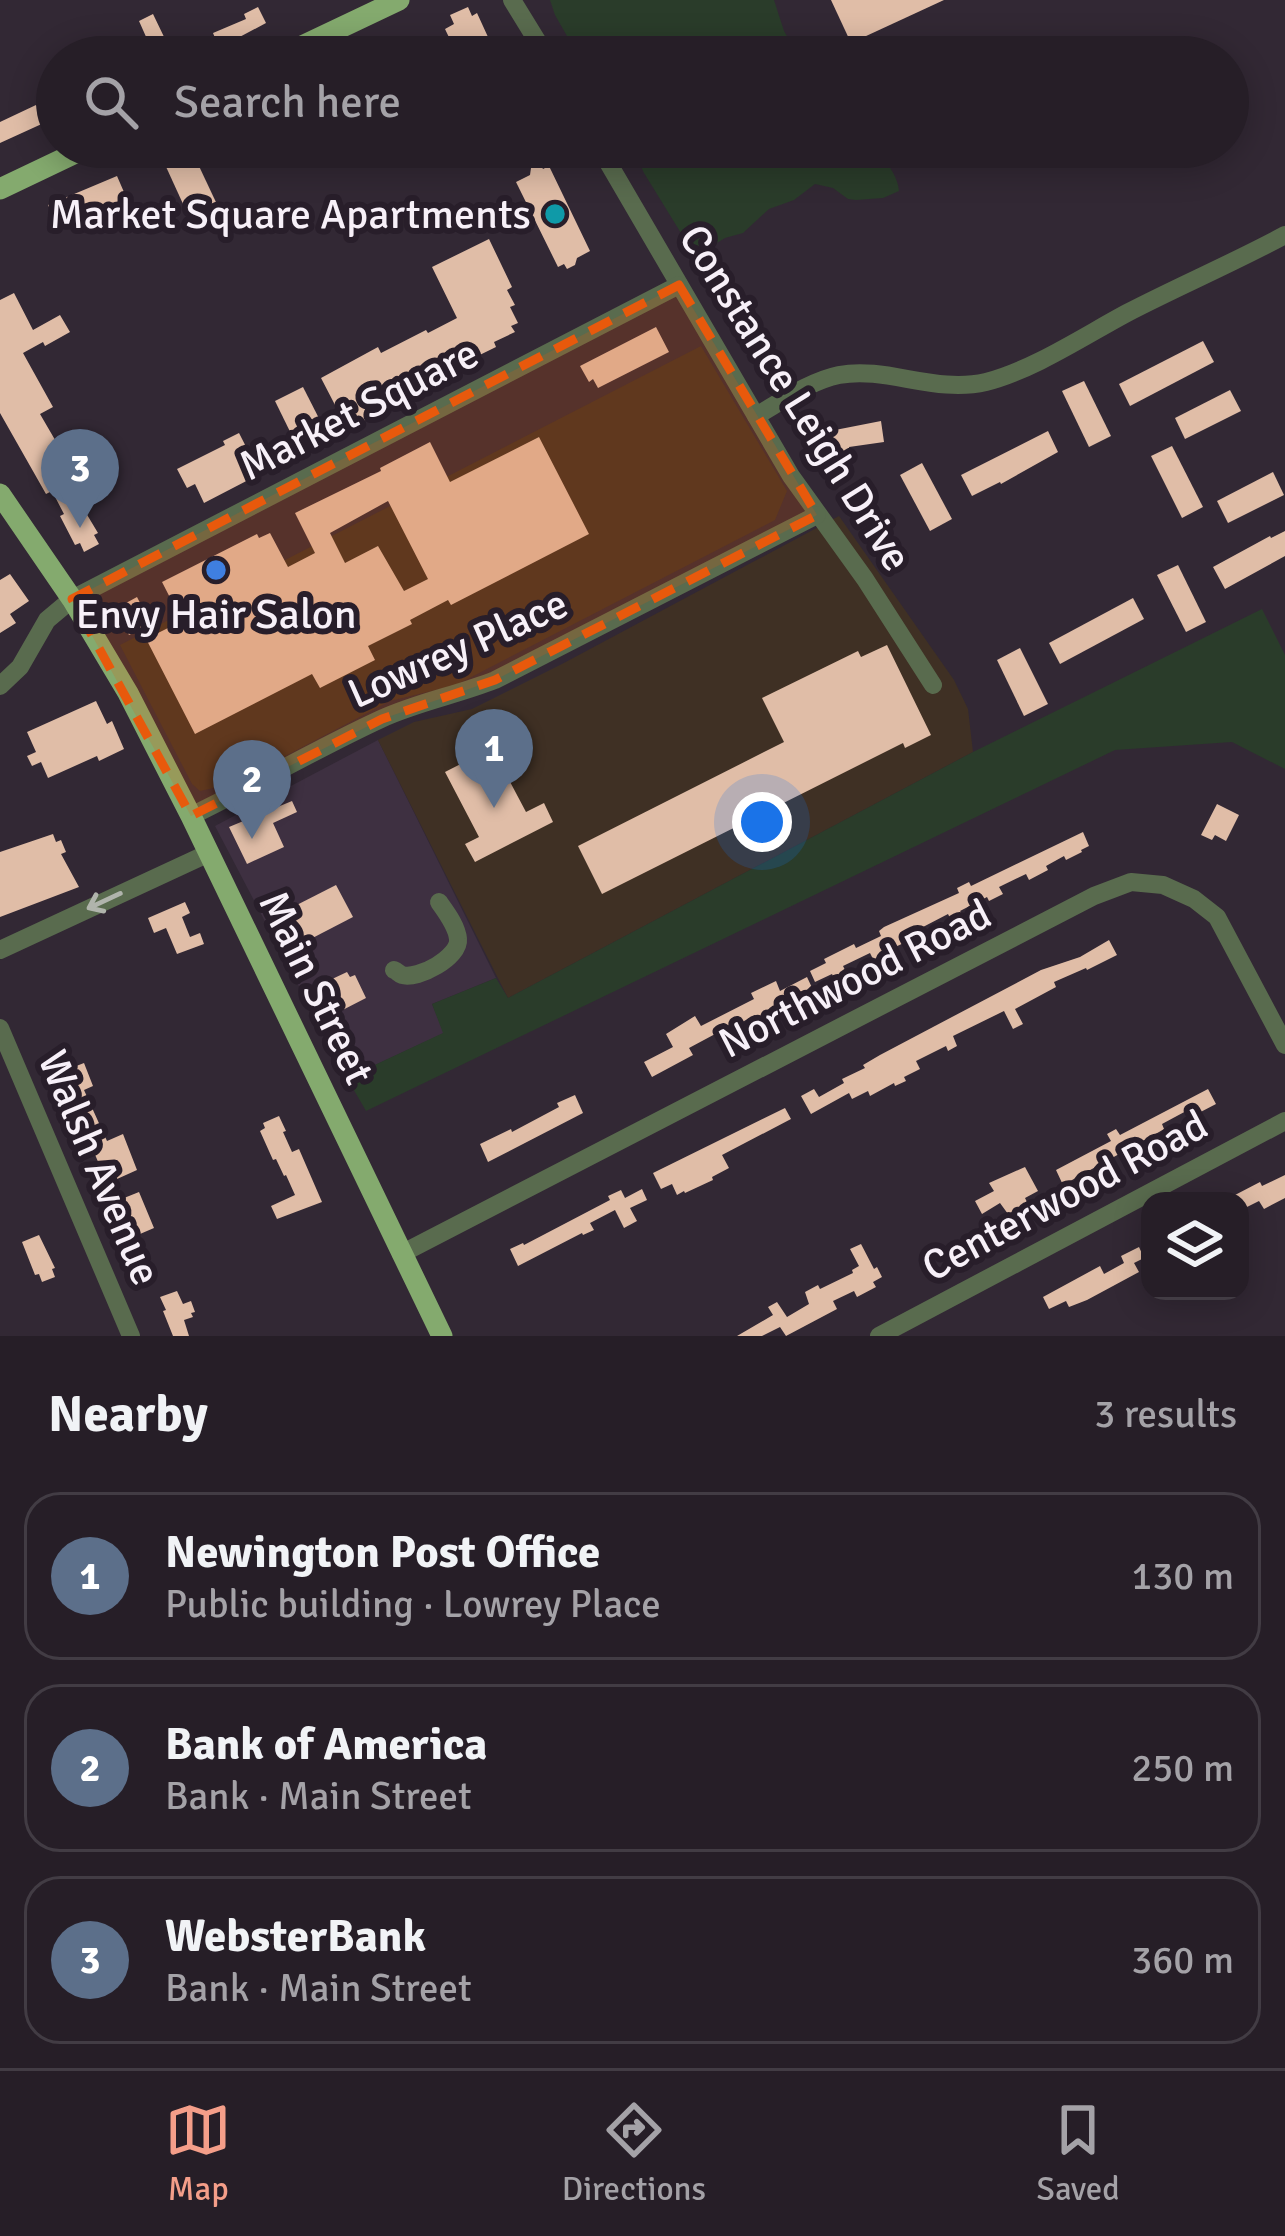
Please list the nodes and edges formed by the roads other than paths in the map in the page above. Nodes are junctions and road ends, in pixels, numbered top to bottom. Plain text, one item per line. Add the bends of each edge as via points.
1 (399, 0) edge
2 (512, 0) edge
3 (323, 36) edge
4 (534, 36) edge
5 (44, 168) edge
6 (611, 168) edge
7 (0, 189) edge
8 (1285, 235) edge
9 (679, 285) junction
10 (756, 416) junction
11 (0, 494) edge
12 (818, 515) junction
13 (72, 599) junction
14 (933, 685) dead end
15 (0, 686) edge
16 (190, 816) junction
17 (208, 853) junction
18 (439, 902) dead end
19 (0, 950) edge
20 (394, 970) dead end
21 (0, 1028) edge
22 (1285, 1045) edge
23 (1285, 1120) edge
24 (401, 1254) junction
25 (131, 1336) edge
26 (442, 1336) edge
27 (879, 1336) edge

1 - 3 main road
2 - 4 street
5 - 7 main road
6 - 9 street, Constance Leigh Drive
8 - 10 street via 992,381 936,385 843,374
9 - 10 street, Constance Leigh Drive
9 - 13 street, Market Square
10 - 12 street, Constance Leigh Drive
11 - 13 main road, Main Street
12 - 14 street, Constance Leigh Drive
12 - 16 street, Lowrey Place via 495,680 382,718
13 - 15 street
13 - 16 main road, Main Street
16 - 17 main road, Main Street
17 -> 19 street
17 - 24 main road, Main Street
18 - 20 street via 456,931 456,950 417,974
21 - 25 street, Walsh Avenue
22 - 24 street, Northwood Road via 1217,917 1163,885 1131,882
23 - 27 street, Centerwood Road
24 - 26 main road, Main Street

